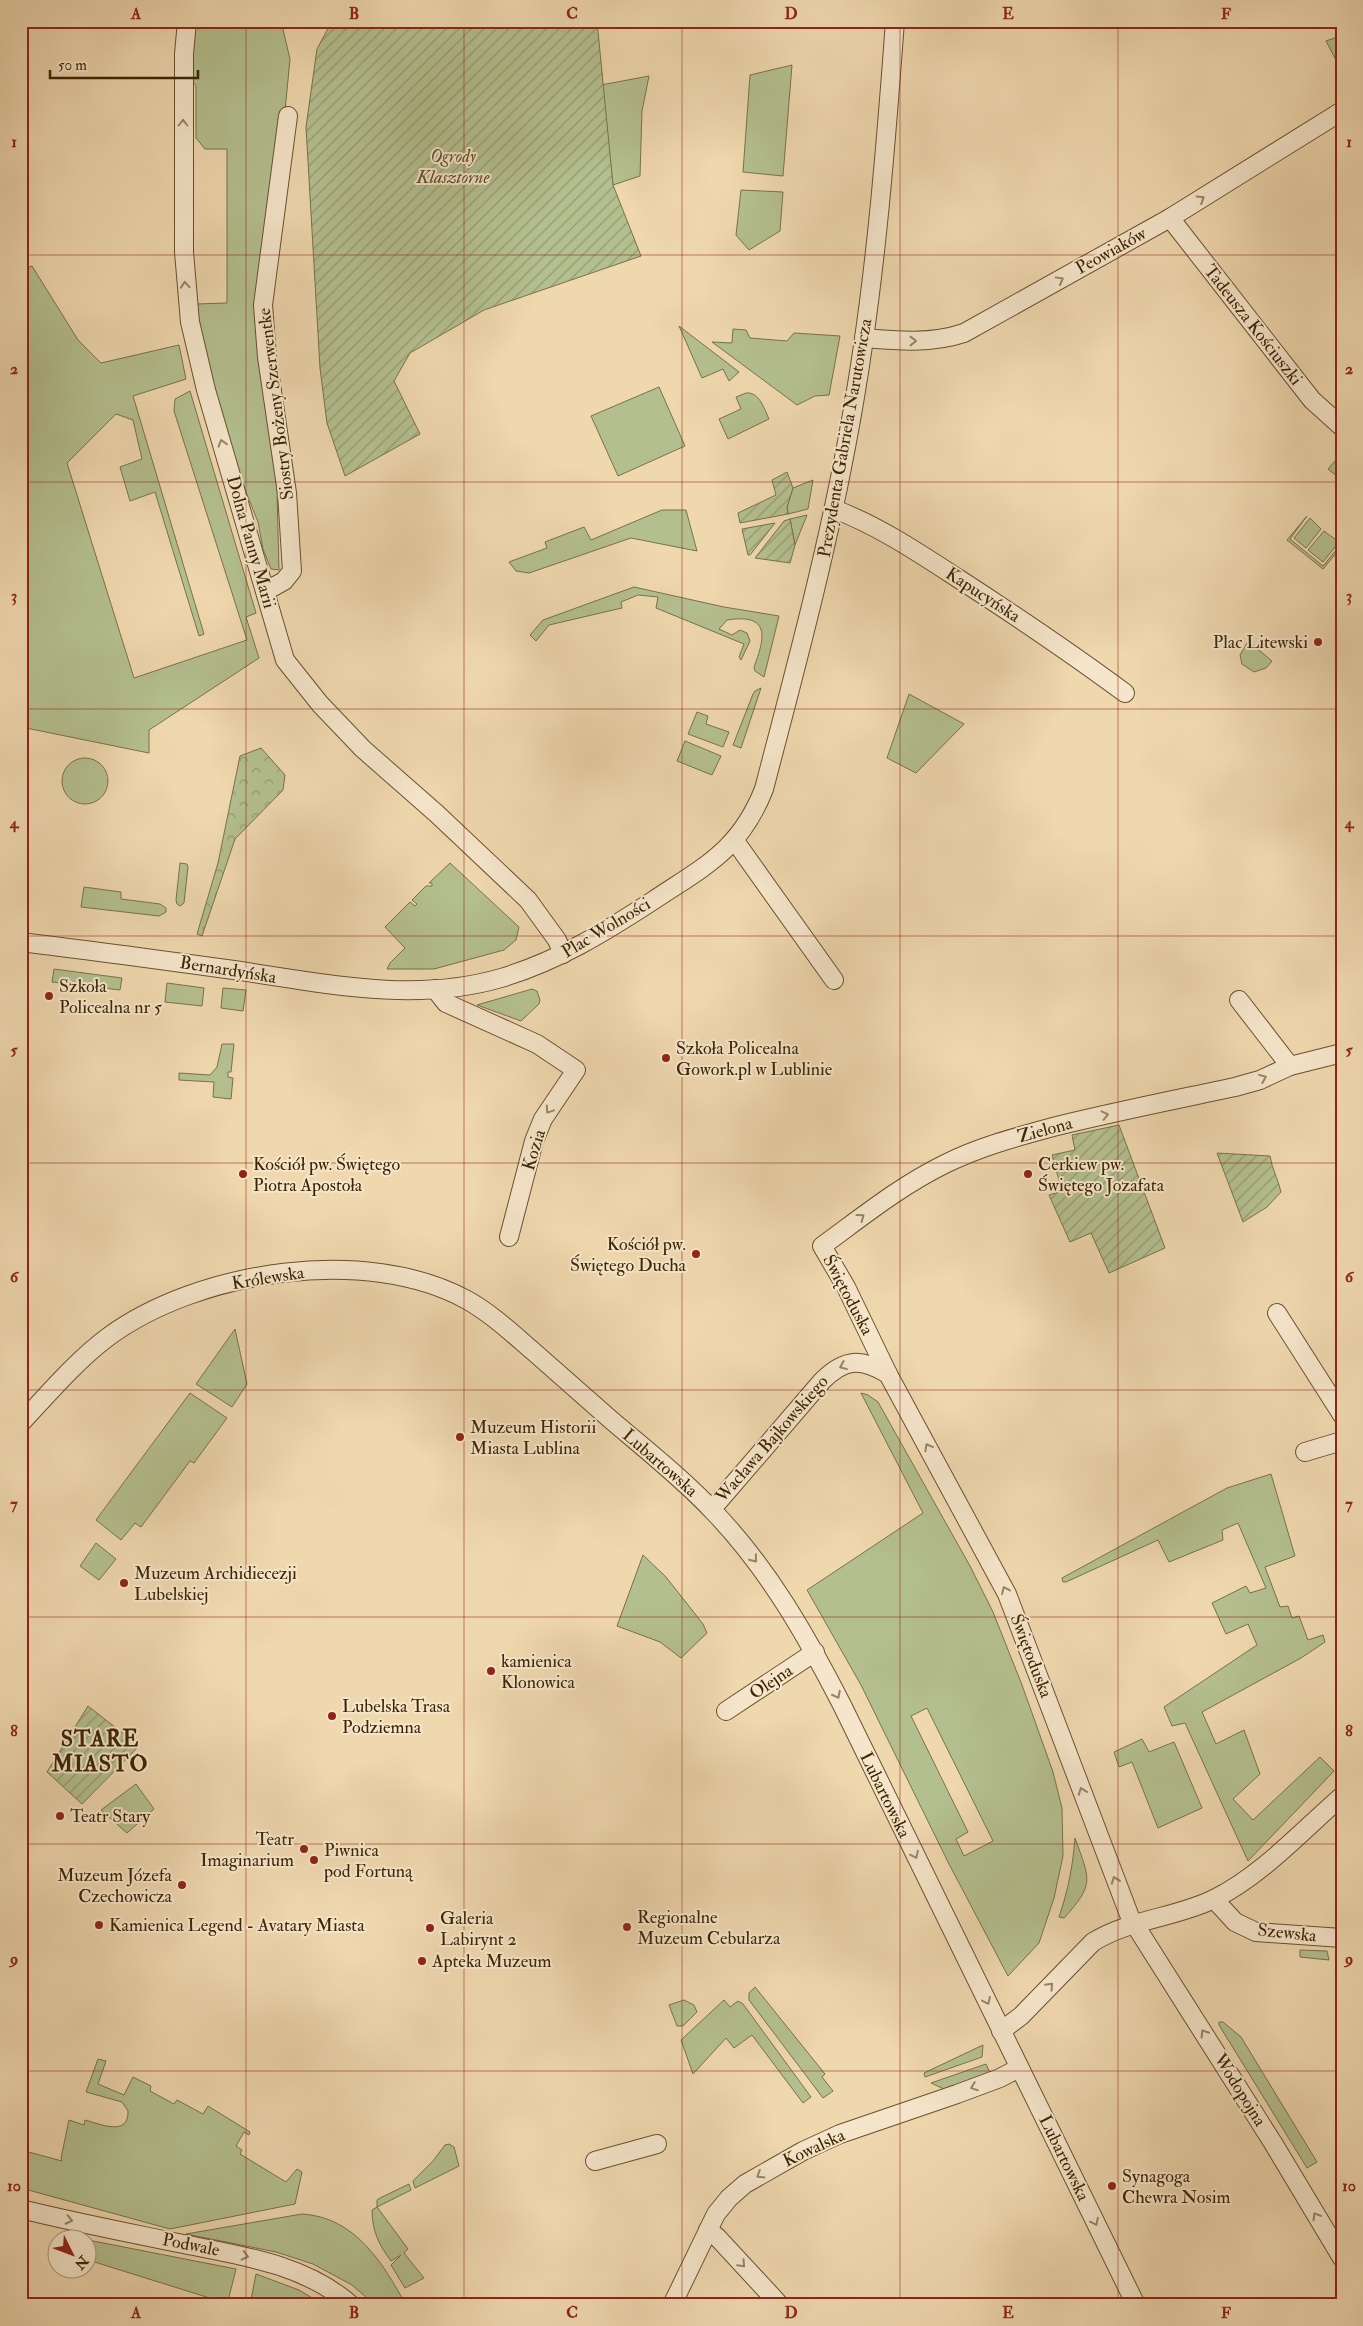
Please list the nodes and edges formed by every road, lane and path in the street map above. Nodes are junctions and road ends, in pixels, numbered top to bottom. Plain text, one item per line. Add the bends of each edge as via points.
1 (187, 21) edge
2 (894, 21) edge
3 (1342, 112) edge
4 (288, 116) dead end
5 (1170, 218) junction
6 (864, 338) junction
7 (1342, 427) edge
8 (834, 509) junction
9 (266, 590) junction
10 (1125, 693) dead end
11 (735, 841) junction
12 (21, 942) edge
13 (564, 954) junction
14 (834, 980) dead end
15 (462, 986) joint
16 (435, 989) junction
17 (1239, 1000) dead end
18 (1342, 1053) edge
19 (1290, 1066) junction
20 (509, 1237) dead end
21 (822, 1246) joint
22 (1277, 1313) dead end
23 (538, 1355) joint
24 (888, 1374) junction
25 (1342, 1414) edge
26 (21, 1423) edge
27 (1342, 1441) edge
28 (1305, 1452) dead end
29 (712, 1509) junction
30 (815, 1652) junction
31 (726, 1711) dead end
32 (1342, 1796) edge
33 (1214, 1899) junction
34 (1134, 1923) junction
35 (1342, 1938) edge
36 (1001, 2031) junction
37 (1019, 2068) junction
38 (657, 2144) dead end
39 (595, 2161) dead end
40 (21, 2209) edge
41 (708, 2230) junction
42 (1342, 2258) edge
43 (771, 2302) edge
44 (351, 2305) edge
45 (672, 2305) edge
46 (1136, 2305) edge

9 -> 1 street, Dolna Panny Marii via 206,390 189,313 184,252 184,54
2 - 6 street, Prezydenta Gabriela Narutowicza via 879,210
5 -> 3 street, Peowiaków
4 - 9 street, Siostry Bożeny Szerwentke via 263,305 287,493 292,572 284,581
6 -> 5 street, Peowiaków via 927,342 964,334
5 - 7 street, Tadeusza Kościuszki via 1312,400
6 - 8 street, Prezydenta Gabriela Narutowicza
8 - 10 street, Kapucyńska via 923,556 1051,639
8 - 11 street, Prezydenta Gabriela Narutowicza via 764,789 757,807
9 - 13 street, Dolna Panny Marii via 285,660 296,675 363,749 528,900
11 - 13 street, Plac Wolności via 706,867 607,931
11 - 14 street
12 - 16 street, Bernardyńska via 336,986
13 - 15 street, Plac Wolności via 500,978
15 - 16 street, Bernardyńska
16 -> 20 street, Kozia via 446,1003 537,1044 576,1070 543,1119 534,1141
17 - 19 street
18 - 19 street, Zielona
21 -> 19 street, Zielona via 895,1192 970,1153 1078,1121 1235,1087
21 - 24 street, Świętoduska via 846,1287
22 - 25 street
23 - 26 street, Królewska via 479,1307 431,1284 390,1275 352,1272 319,1270 267,1274 211,1287 134,1321 108,1337 71,1370
23 - 29 street, Lubartowska
24 -> 29 street, Wacława Bajkowskiego via 865,1363 851,1362 838,1367 822,1381
34 -> 24 street, Świętoduska via 1007,1594
27 - 28 street
29 -> 30 street, Lubartowska via 772,1583
30 - 31 street, Olejna
30 -> 36 street, Lubartowska
32 - 33 street via 1251,1876
33 - 34 street via 1182,1912
33 - 35 street, Szewska via 1234,1922 1256,1932
36 -> 34 street via 1021,2016 1093,1942 1104,1934
42 -> 34 street, Wodopojna
36 - 37 street, Lubartowska
37 -> 41 street, Kowalska via 957,2094 840,2134 803,2151 745,2184 716,2214
37 -> 46 street, Lubartowska
38 - 39 street
40 -> 44 street, Podwale via 247,2256 313,2279
41 -> 43 street
41 - 45 street, Kowalska

